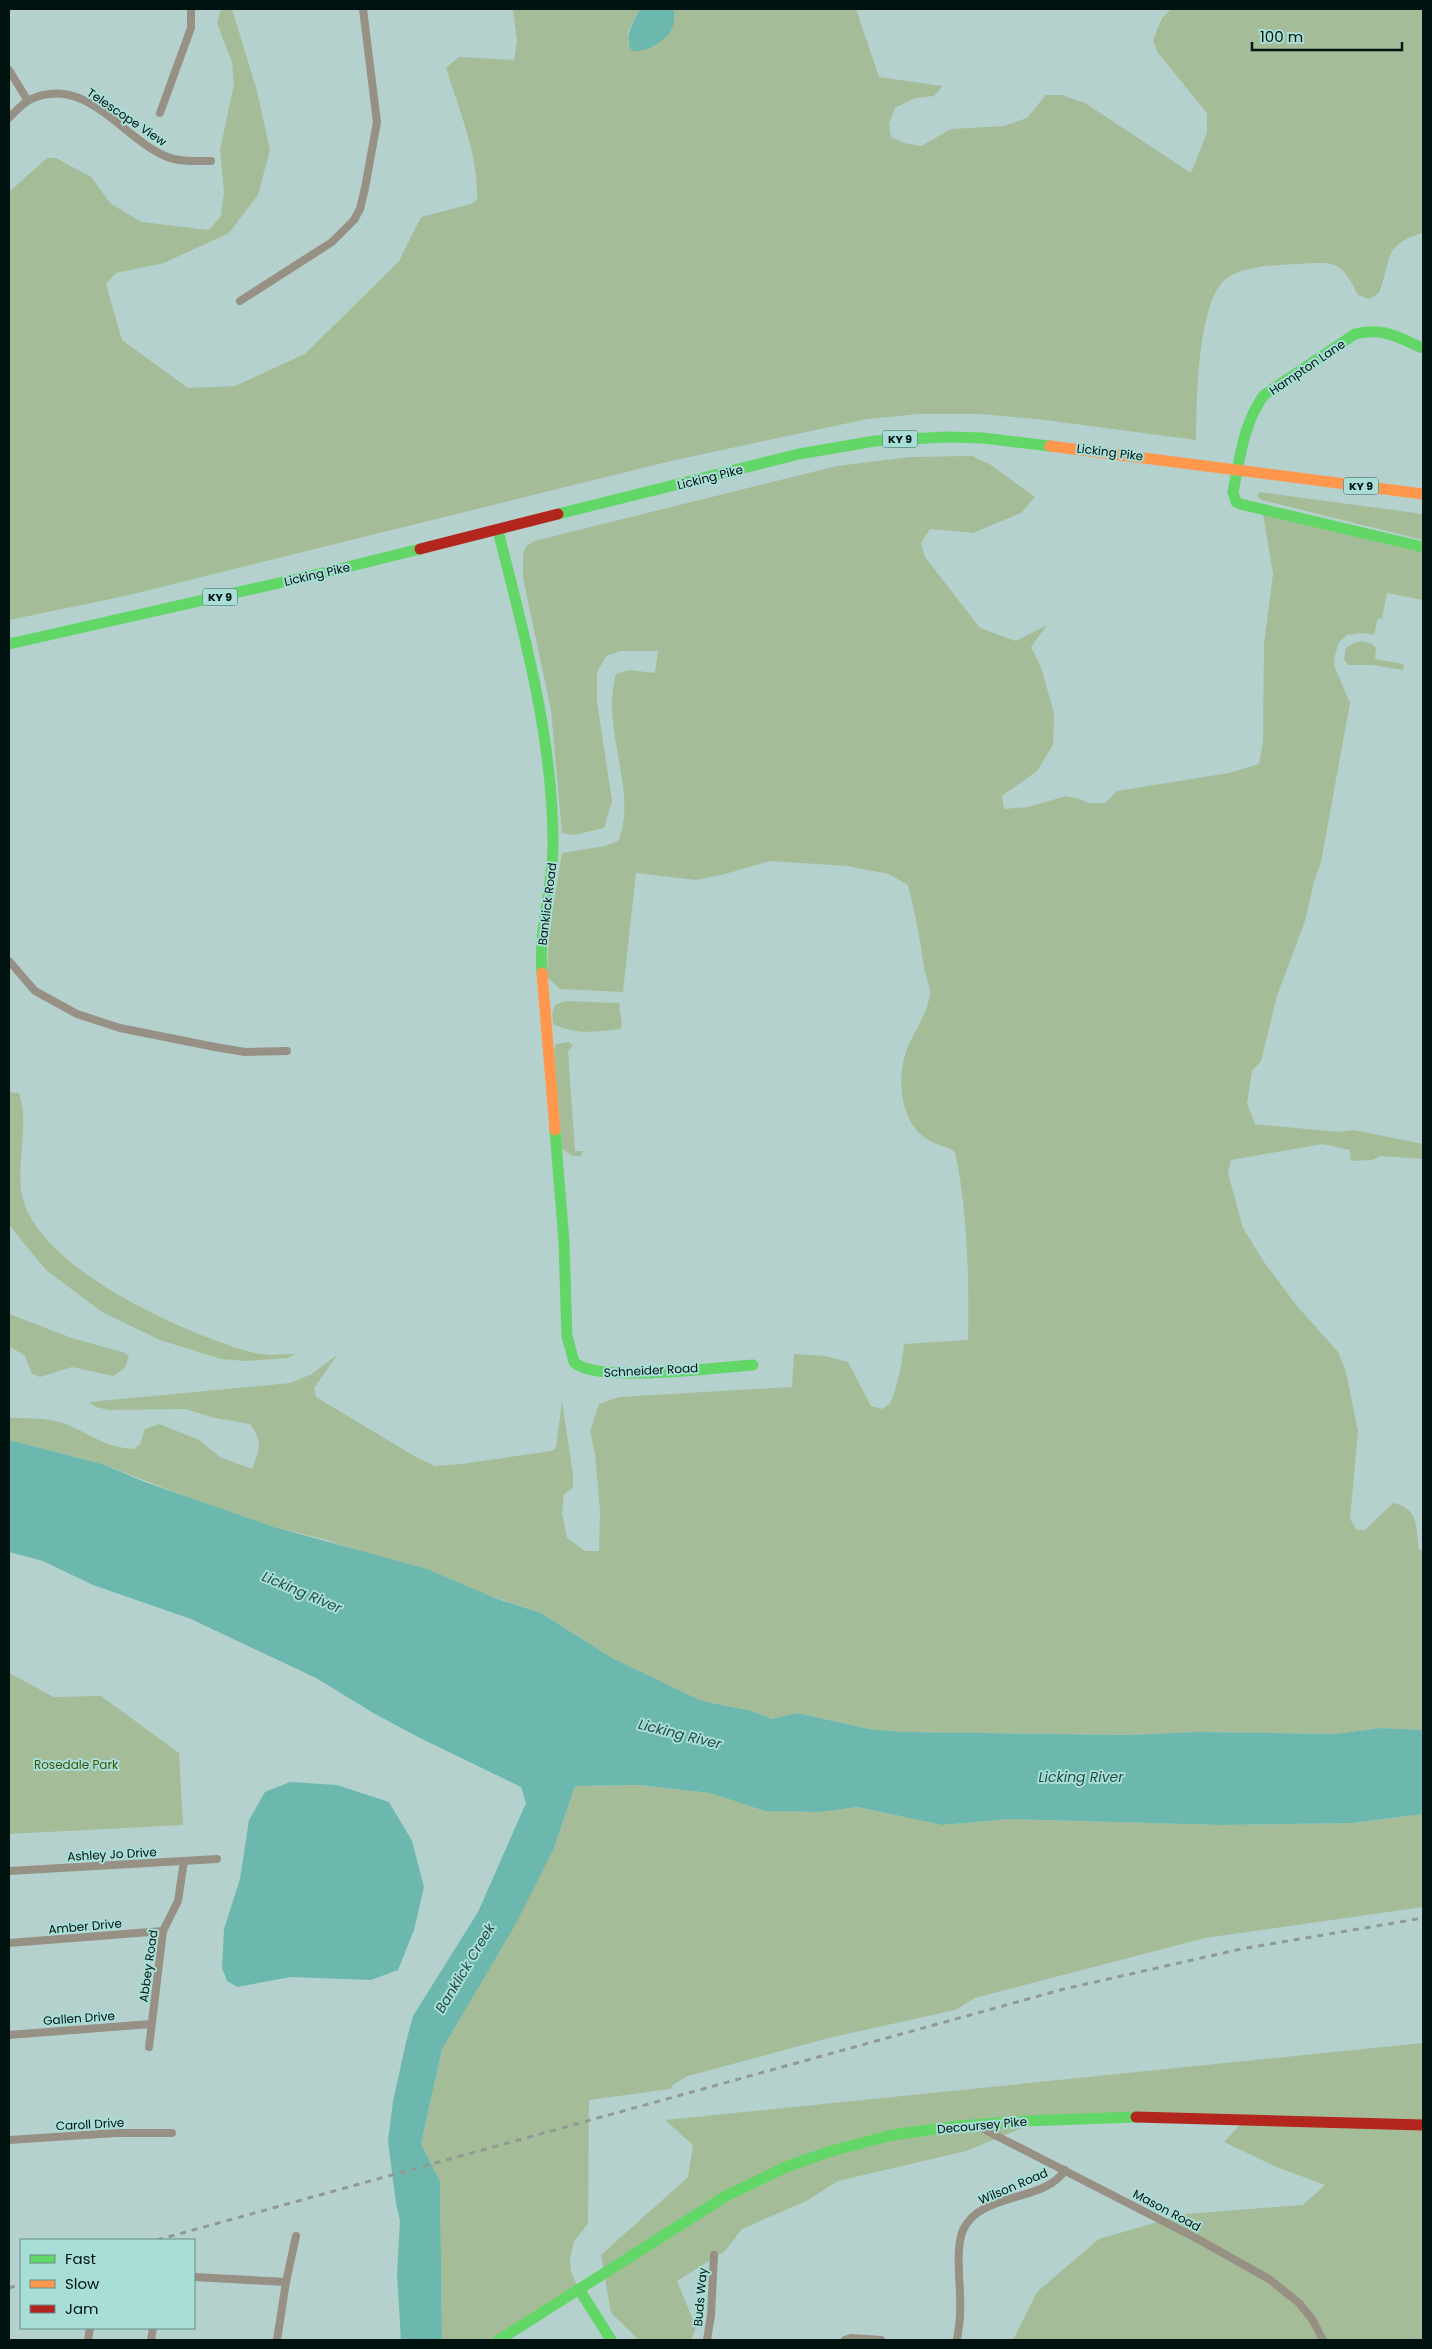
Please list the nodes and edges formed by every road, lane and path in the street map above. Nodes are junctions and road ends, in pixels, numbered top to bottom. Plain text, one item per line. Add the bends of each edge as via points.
1 (191, 9) edge
2 (363, 9) edge
3 (9, 70) edge
4 (28, 101) junction
5 (160, 113) dead end
6 (9, 118) edge
7 (211, 161) dead end
8 (240, 301) dead end
9 (1423, 348) edge
10 (1238, 469) junction
11 (1423, 494) edge
12 (498, 531) junction
13 (1423, 547) edge
14 (9, 644) edge
15 (9, 961) edge
16 (287, 1051) dead end
17 (566, 1312) joint
18 (753, 1365) dead end
19 (217, 1859) dead end
20 (184, 1861) junction
21 (9, 1870) edge
22 (163, 1931) junction
23 (9, 1943) edge
24 (151, 2024) junction
25 (9, 2034) edge
26 (149, 2046) dead end
27 (982, 2124) junction
28 (1423, 2125) edge
29 (172, 2133) dead end
30 (9, 2140) edge
31 (1065, 2170) junction
32 (296, 2236) dead end
33 (714, 2255) dead end
34 (195, 2277) edge
35 (286, 2282) junction
36 (579, 2289) junction
37 (277, 2340) edge
38 (499, 2340) edge
39 (611, 2340) edge
40 (707, 2340) edge
41 (845, 2340) edge
42 (881, 2340) edge
43 (957, 2340) edge
44 (1323, 2340) edge

1 - 5 street via 191,28
2 - 8 street via 377,122 360,208 347,229 332,242
3 - 4 street
4 - 6 street, Telescope View
4 - 7 street, Telescope View via 58,94 77,97 162,155 180,160
9 - 10 main road, Hampton Lane via 1384,332 1371,330 1355,334 1264,395 1248,422
10 - 11 main road, Licking Pike / KY 9
10 - 12 main road, Licking Pike / KY 9 via 983,438 875,440 790,456
10 - 13 main road, Hampton Lane via 1233,496 1240,504
12 - 14 main road, Licking Pike / KY 9
12 - 17 main road, Banklick Road via 535,675 551,810 552,859 540,953 564,1242
15 - 16 street via 35,991 94,1020 215,1048 245,1052
17 - 18 main road, Schneider Road via 567,1336 574,1362 588,1370 614,1374
19 - 20 street, Ashley Jo Drive
20 - 21 street, Ashley Jo Drive
20 - 22 street, Abbey Road via 178,1901
22 - 23 street, Amber Drive
22 - 24 street, Abbey Road
24 - 25 street, Gallen Drive
24 - 26 street, Abbey Road
27 - 28 main road, Decoursey Pike via 1183,2117
27 - 31 street, Mason Road via 987,2131
27 - 36 main road, Decoursey Pike via 892,2135 803,2160 726,2196
29 - 30 street, Caroll Drive
31 - 43 street, Wilson Road via 1050,2185 987,2208 964,2228 960,2248
31 - 44 street, Mason Road via 1268,2279 1300,2303
32 - 35 street
33 - 40 street, Buds Way
34 - 35 street
35 - 37 street
36 - 38 main road, Decoursey Pike
36 - 39 main road
41 - 42 street

